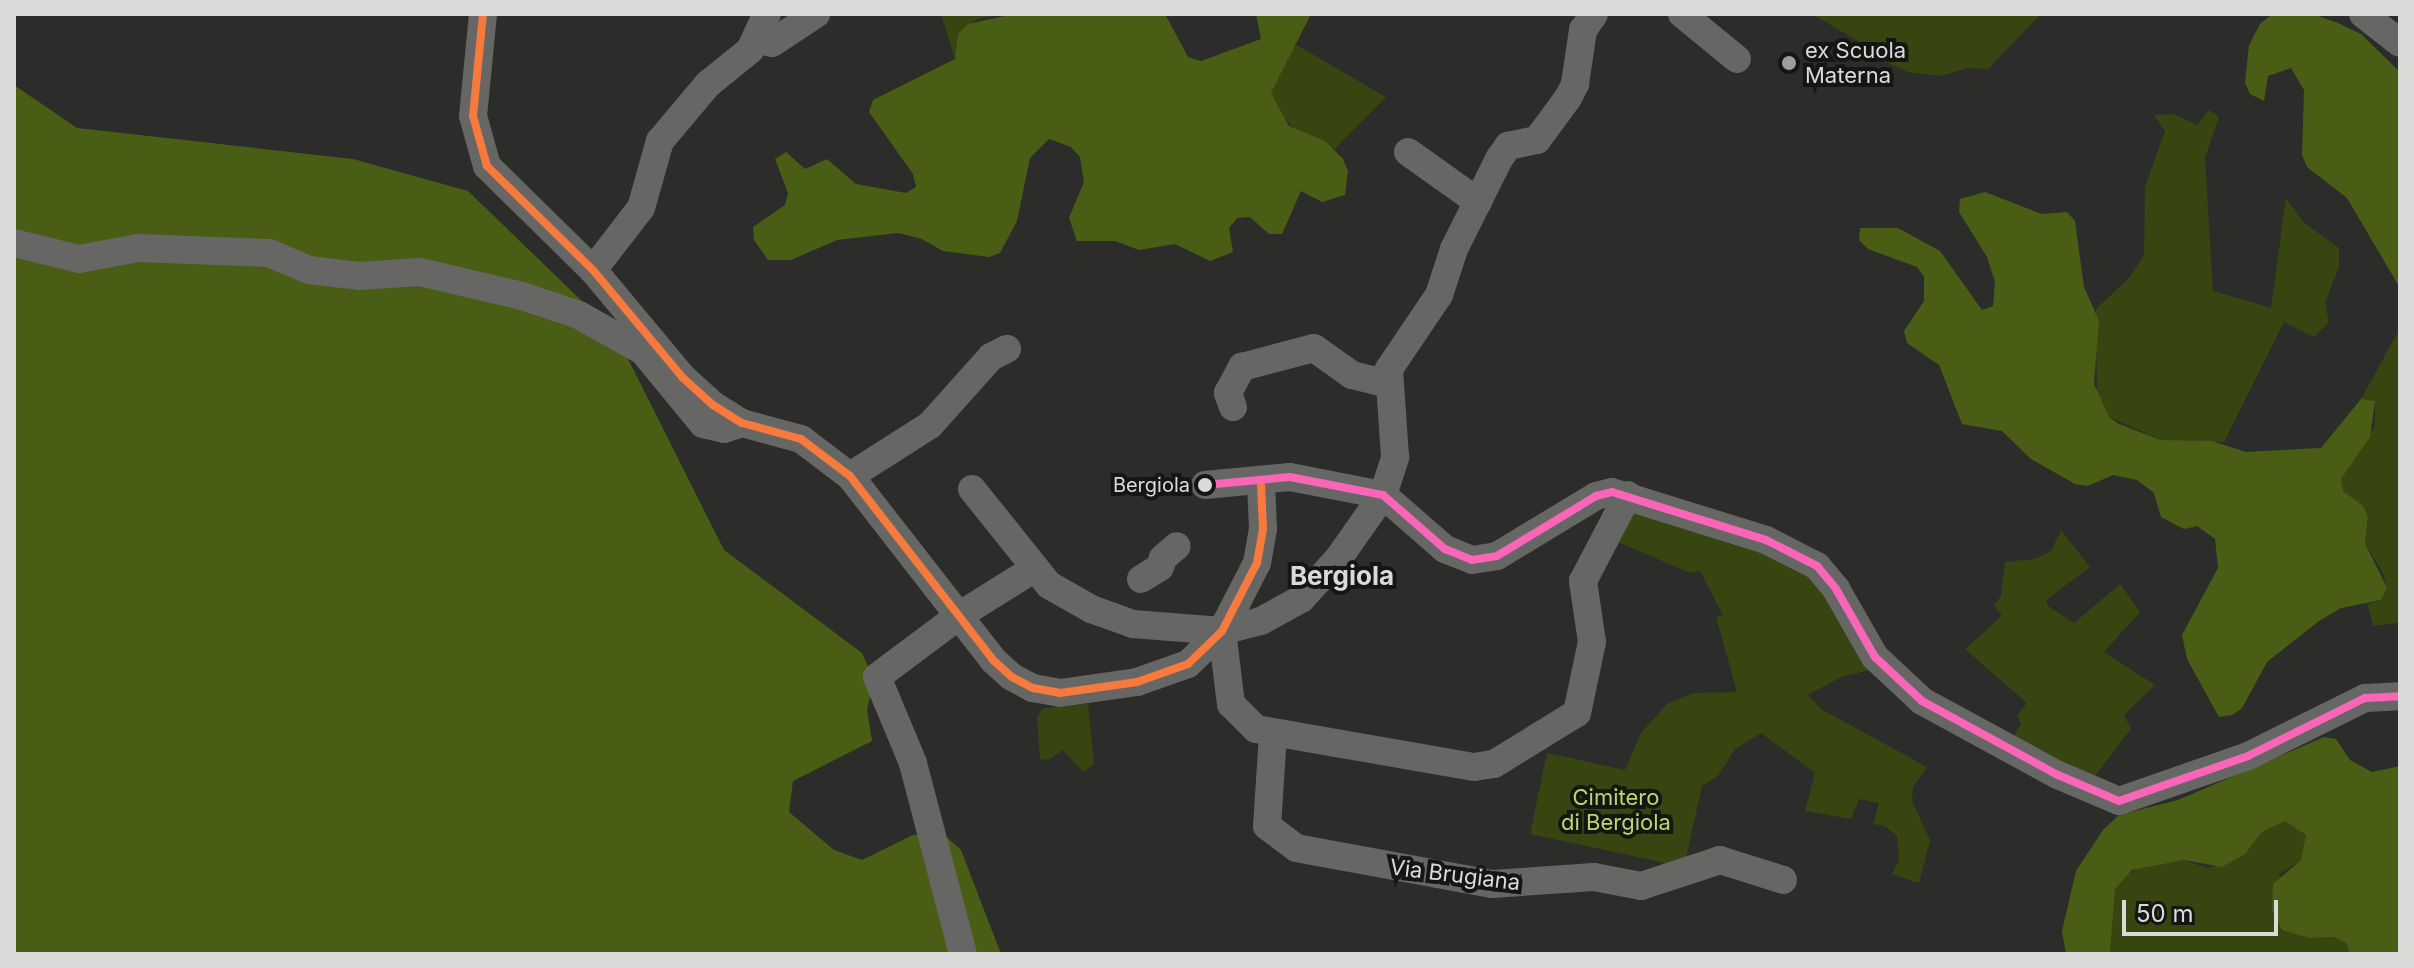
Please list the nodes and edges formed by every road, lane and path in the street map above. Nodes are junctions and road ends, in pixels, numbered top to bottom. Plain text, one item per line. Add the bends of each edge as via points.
1 (483, 14) edge
2 (816, 14) edge
3 (1594, 14) edge
4 (1682, 14) edge
5 (2363, 14) edge
6 (762, 27) edge
7 (2400, 43) edge
8 (1737, 59) dead end
9 (1408, 152) dead end
10 (1478, 202) junction
11 (14, 243) edge
12 (593, 270) junction
13 (1007, 349) dead end
14 (1389, 384) junction
15 (1233, 407) dead end
16 (742, 423) junction
17 (850, 476) junction
18 (1261, 483) junction
19 (1205, 485) dead end
20 (972, 489) dead end
21 (1383, 495) junction
22 (1628, 495) junction
23 (1177, 546) dead end
24 (1032, 570) junction
25 (1141, 579) dead end
26 (960, 615) junction
27 (1222, 631) junction
28 (2400, 696) edge
29 (1273, 734) junction
30 (1783, 880) dead end
31 (963, 954) edge

1 - 12 street via 473,116 487,166
2 - 6 street via 772,43
3 - 10 street via 1583,30 1568,98 1537,140 1508,146
4 - 8 street
5 - 7 street
6 - 12 street via 660,141 641,208
9 - 10 street
10 - 14 street via 1439,295 1389,369
11 - 16 street via 79,259 138,248 269,253 309,270 359,276 420,272 522,296 579,315 643,351 703,424 724,429
12 - 16 street via 682,377
13 - 17 street via 991,357 930,425
14 - 15 street via 1352,375 1314,348 1242,367 1231,379
14 - 21 street via 1395,457
16 - 17 street via 801,439
17 - 26 street
18 - 19 street
18 - 21 street via 1290,477
18 - 27 street via 1261,550
20 - 24 street
21 - 22 street via 1445,549 1482,561 1596,496
21 - 27 street via 1338,559 1301,599 1261,621
22 - 28 street via 1766,540 1817,566 1875,657 1902,685 1960,724 2108,797 2144,797 2248,756 2365,698
22 - 29 street via 1583,581 1592,642 1577,713 1483,767
23 - 25 street
24 - 26 street
24 - 27 street via 1070,600 1133,624
26 - 27 street via 1012,677 1060,693 1166,674 1188,664
26 - 31 street via 877,677 913,763
27 - 29 street via 1231,704 1248,724
29 - 30 street, Via Brugiana via 1267,826 1296,848 1492,884 1594,877 1641,886 1720,860

